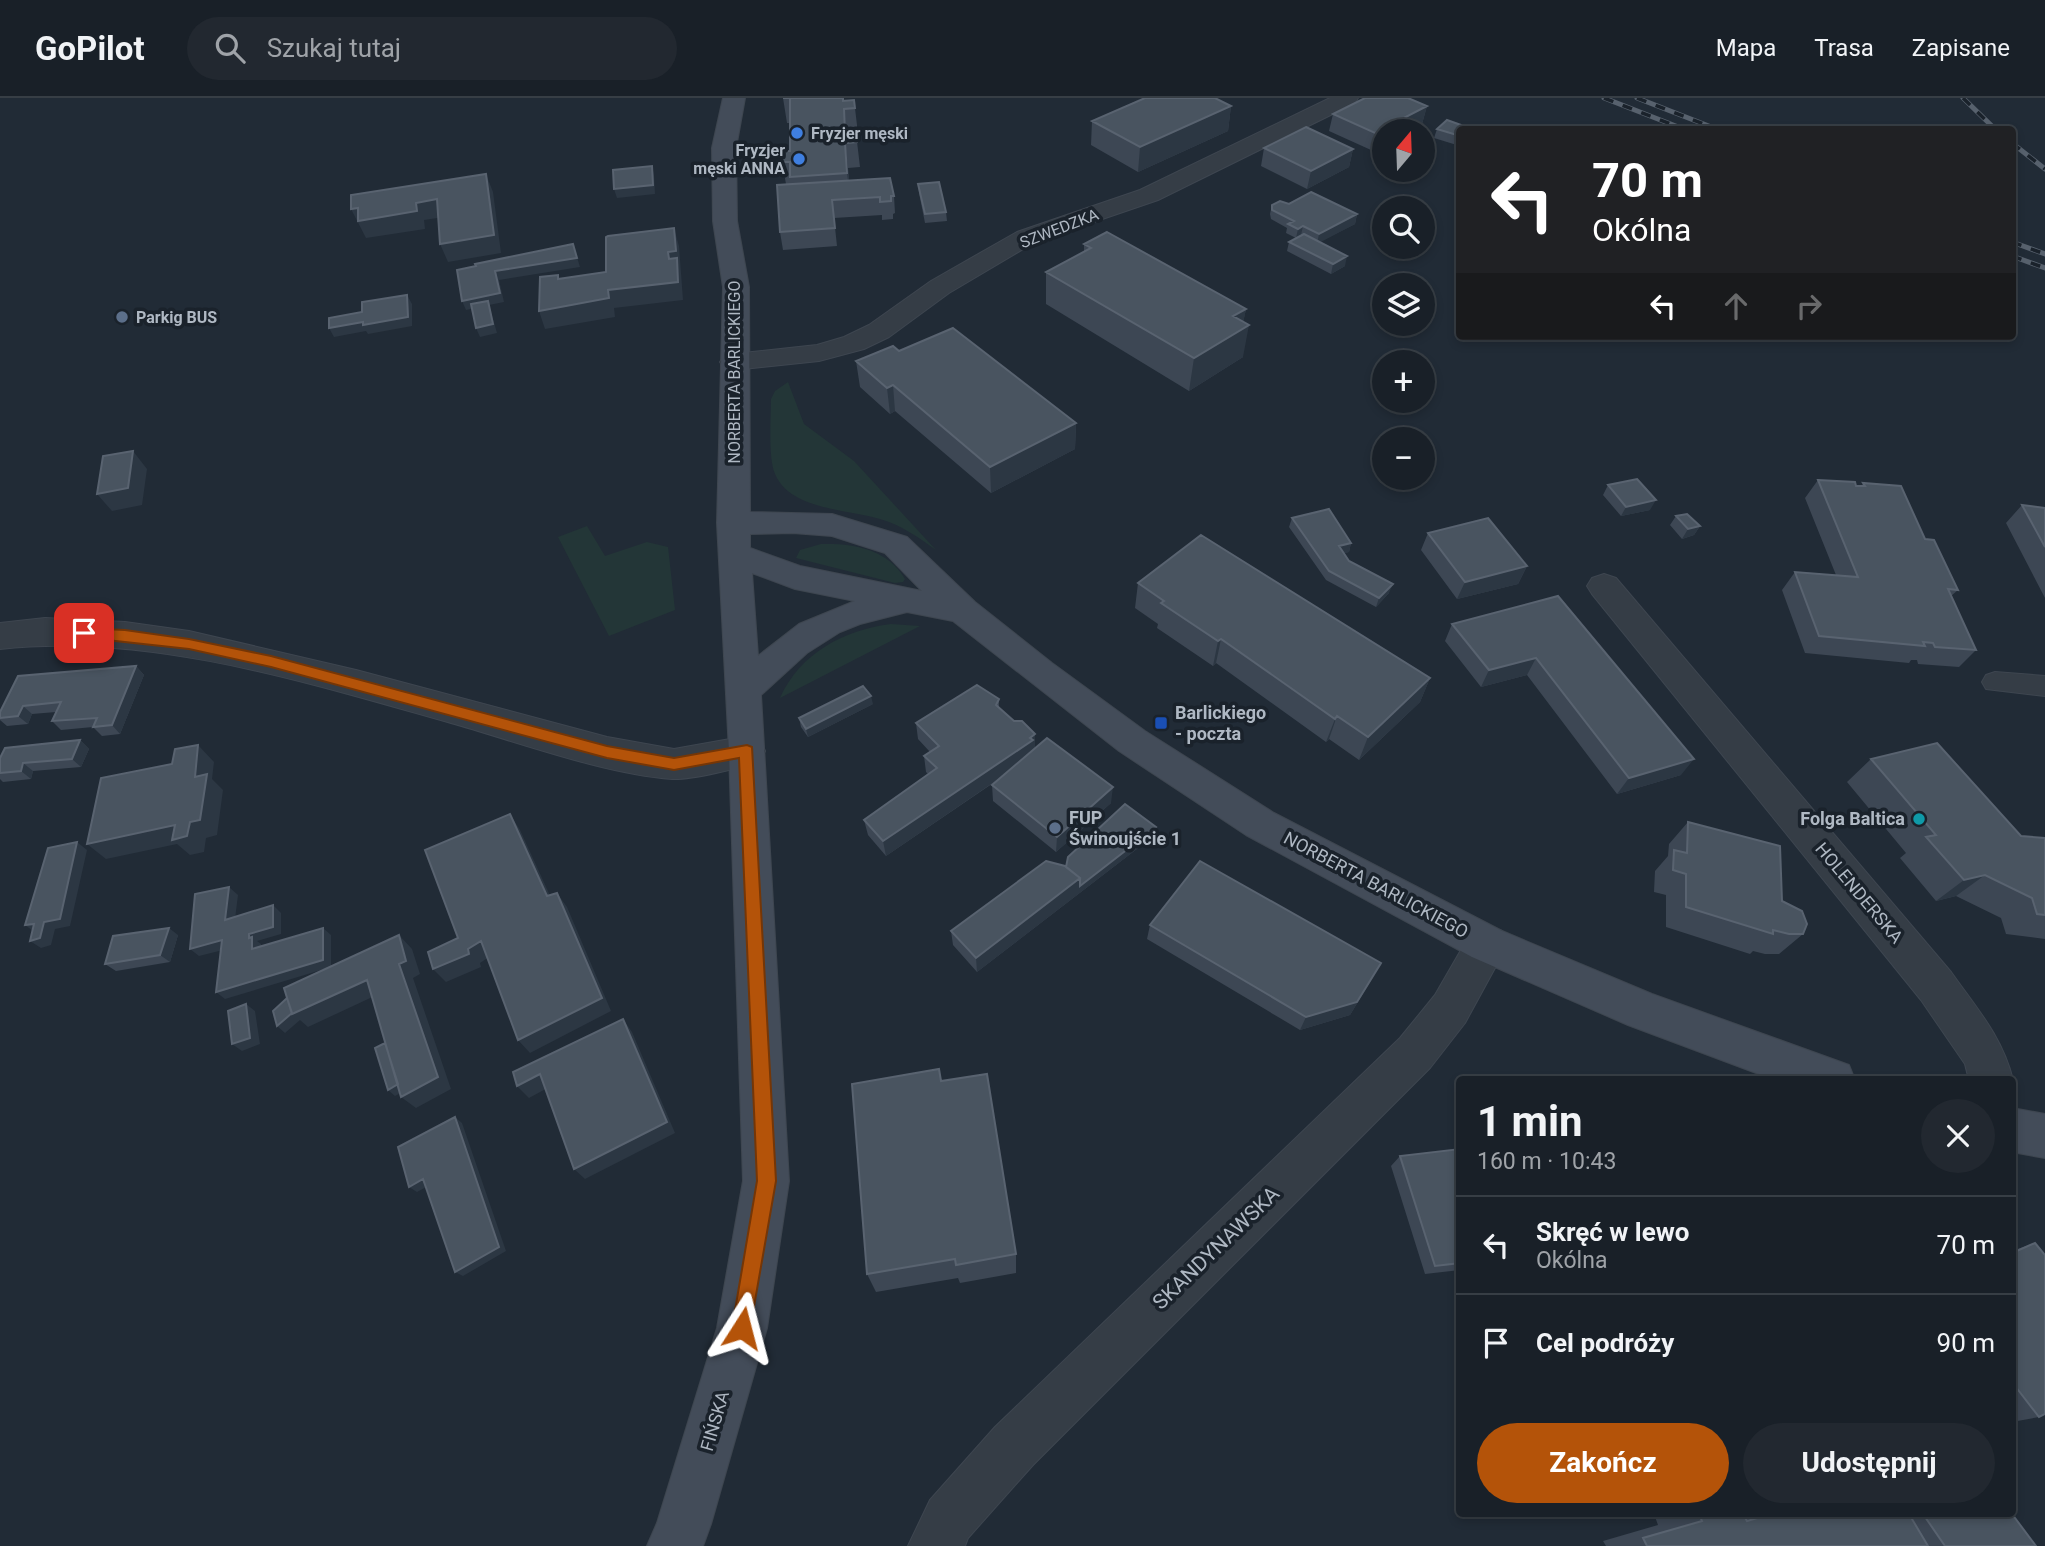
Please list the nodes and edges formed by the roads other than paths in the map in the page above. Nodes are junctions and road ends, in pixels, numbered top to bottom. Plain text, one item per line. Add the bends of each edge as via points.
1 (734, 98) edge
2 (1347, 98) edge
3 (734, 362) junction
4 (733, 538) junction
5 (1604, 586) dead end
6 (909, 601) junction
7 (963, 611) junction
8 (0, 636) edge
9 (1995, 682) dead end
10 (2045, 686) edge
11 (743, 691) junction
12 (747, 751) junction
13 (1487, 944) junction
14 (1822, 1076) edge
15 (1990, 1076) edge
16 (2016, 1131) edge
17 (2045, 1136) edge
18 (675, 1546) edge
19 (936, 1546) edge

1 - 3 street, NORBERTA BARLICKIEGO via 724,148 725,221 736,287
2 - 3 street, SZWEDZKA via 1149,195 1027,237 940,287 867,338 819,353
3 - 4 street, NORBERTA BARLICKIEGO
4 - 6 street, NORBERTA BARLICKIEGO via 795,577
4 - 7 street, NORBERTA BARLICKIEGO via 793,522 860,531 896,545
4 - 11 street, NORBERTA BARLICKIEGO
5 - 15 street, HOLENDERSKA via 1936,986 1984,1056
6 - 7 street, NORBERTA BARLICKIEGO
6 - 11 street, NORBERTA BARLICKIEGO via 858,610 815,628
7 - 13 street, NORBERTA BARLICKIEGO via 1132,741 1260,824
8 - 12 street via 45,632 125,635 189,644 356,683 607,752 674,764
9 - 10 lane
11 - 12 street, NORBERTA BARLICKIEGO
12 - 18 street, FIŃSKA via 766,1181 742,1328
13 - 14 street, NORBERTA BARLICKIEGO via 1643,1011
13 - 19 street, SKANDYNAWSKA via 1450,1009 1415,1053 1014,1446 949,1519
16 - 17 street

